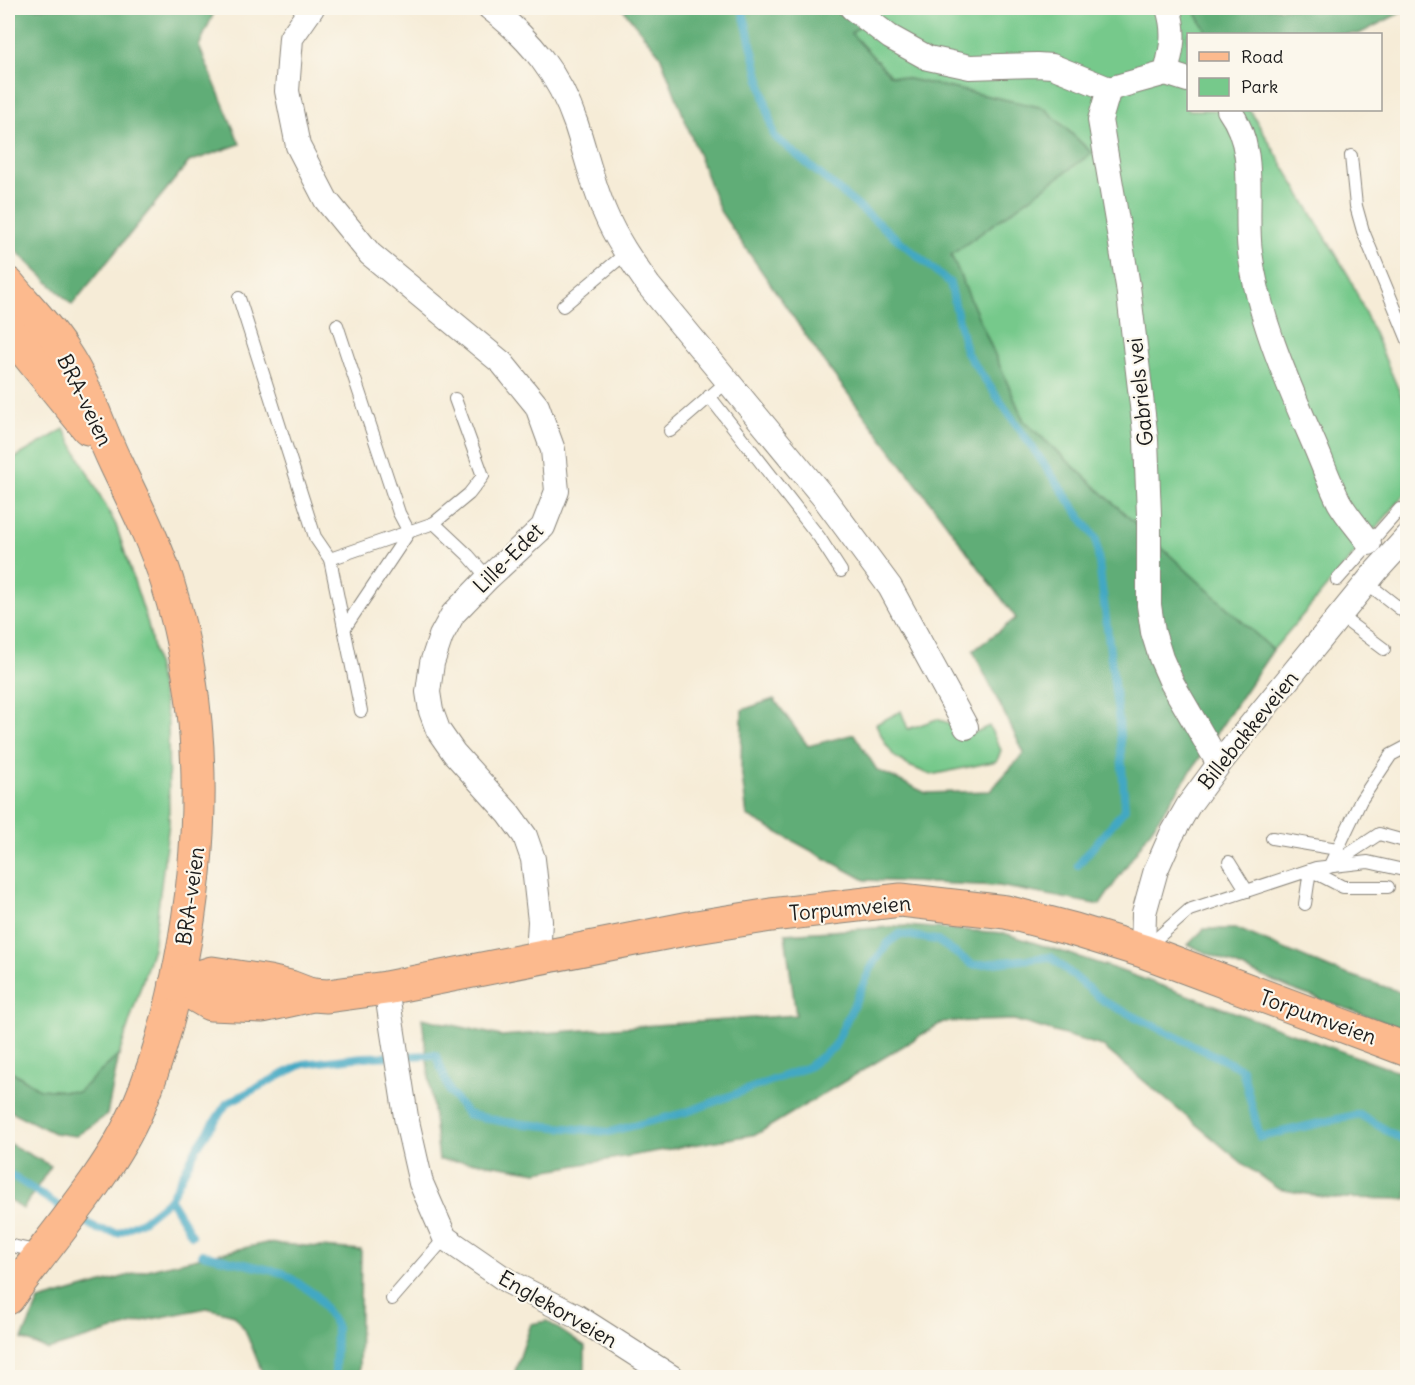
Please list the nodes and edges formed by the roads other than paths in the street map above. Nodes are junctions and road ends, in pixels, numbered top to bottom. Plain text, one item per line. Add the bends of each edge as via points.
1 (312, 8) edge
2 (490, 8) edge
3 (852, 8) edge
4 (1168, 8) edge
5 (1166, 73) junction
6 (1187, 80) edge
7 (1109, 89) junction
8 (1230, 111) edge
9 (1351, 156) dead end
10 (625, 254) junction
11 (8, 284) edge
12 (239, 298) dead end
13 (563, 306) dead end
14 (337, 324) dead end
15 (8, 330) edge
16 (1407, 340) edge
17 (729, 380) junction
18 (709, 396) junction
19 (455, 399) dead end
20 (670, 431) dead end
21 (115, 462) junction
22 (782, 468) junction
23 (1400, 509) dead end
24 (434, 523) junction
25 (409, 532) junction
26 (1407, 536) edge
27 (1369, 543) junction
28 (330, 559) junction
29 (841, 571) dead end
30 (488, 578) junction
31 (1336, 580) dead end
32 (1367, 583) junction
33 (1407, 615) edge
34 (1340, 616) junction
35 (344, 629) junction
36 (1384, 649) dead end
37 (361, 711) dead end
38 (966, 727) dead end
39 (1407, 746) edge
40 (1219, 764) junction
41 (1272, 838) dead end
42 (1407, 842) edge
43 (1337, 849) junction
44 (1229, 862) dead end
45 (1329, 867) junction
46 (1310, 870) junction
47 (1407, 872) edge
48 (1388, 887) dead end
49 (1247, 891) junction
50 (1305, 904) dead end
51 (1143, 951) junction
52 (538, 956) junction
53 (176, 984) junction
54 (386, 988) junction
55 (1407, 1050) edge
56 (445, 1238) junction
57 (8, 1245) edge
58 (41, 1252) junction
59 (8, 1298) edge
60 (392, 1299) dead end
61 (673, 1377) edge

1 - 30 street, Lille-Edet via 291,38 287,91 298,146 326,200 370,254 502,363 537,406 553,450 557,491 543,528
2 - 10 street via 530,43 564,94 606,216
3 - 7 street via 890,37 928,58 970,67 1052,66
4 - 5 street via 1174,25
5 - 6 street
5 - 7 street
7 - 40 street, Gabriels vei via 1100,120 1128,286 1146,440 1149,605 1153,632 1172,683
8 - 27 street via 1246,142 1250,251 1266,320 1295,400 1339,501
9 - 16 lane via 1363,231
10 - 13 lane
10 - 17 street
11 - 21 main road, BRA-veien via 64,351 88,396
12 - 28 lane via 315,537
14 - 25 lane via 399,513
15 - 21 main road, BRA-veien
17 - 18 lane
17 - 22 street
18 - 20 lane
18 - 22 lane
19 - 24 lane via 483,476 469,494
21 - 53 main road, BRA-veien via 141,516 177,616 198,743 198,835 187,931
22 - 29 lane
22 - 38 street via 825,499 890,587
23 - 27 lane
24 - 25 lane
24 - 30 lane
25 - 28 lane
25 - 35 lane
26 - 32 street, Billebakkeveien
27 - 31 lane
28 - 35 lane
30 - 52 street, Lille-Edet via 453,614 441,636 428,692 438,730 525,836 533,859 540,921
32 - 33 lane
32 - 34 street, Billebakkeveien
34 - 36 lane
34 - 40 street, Billebakkeveien
35 - 37 lane
39 - 43 lane via 1391,755 1361,800
40 - 51 street, Billebakkeveien via 1188,806 1156,870 1144,913
41 - 43 lane
42 - 45 lane via 1379,834
43 - 45 lane
44 - 49 lane
45 - 46 lane
45 - 47 lane via 1368,862
46 - 48 lane via 1343,887
46 - 49 lane
46 - 50 lane
49 - 51 lane via 1189,910
51 - 52 main road, Torpumveien via 1006,912 901,900 771,915
51 - 55 main road, Torpumveien
52 - 54 main road, Torpumveien
53 - 54 main road, Torpumveien via 210,1004 263,1006 313,995
53 - 58 main road, BRA-veien via 157,1058 136,1112 118,1146
54 - 56 street via 406,1117 421,1183
56 - 60 lane
56 - 61 street, Englekorveien via 509,1282 576,1316
57 - 58 lane
58 - 59 main road, BRA-veien

